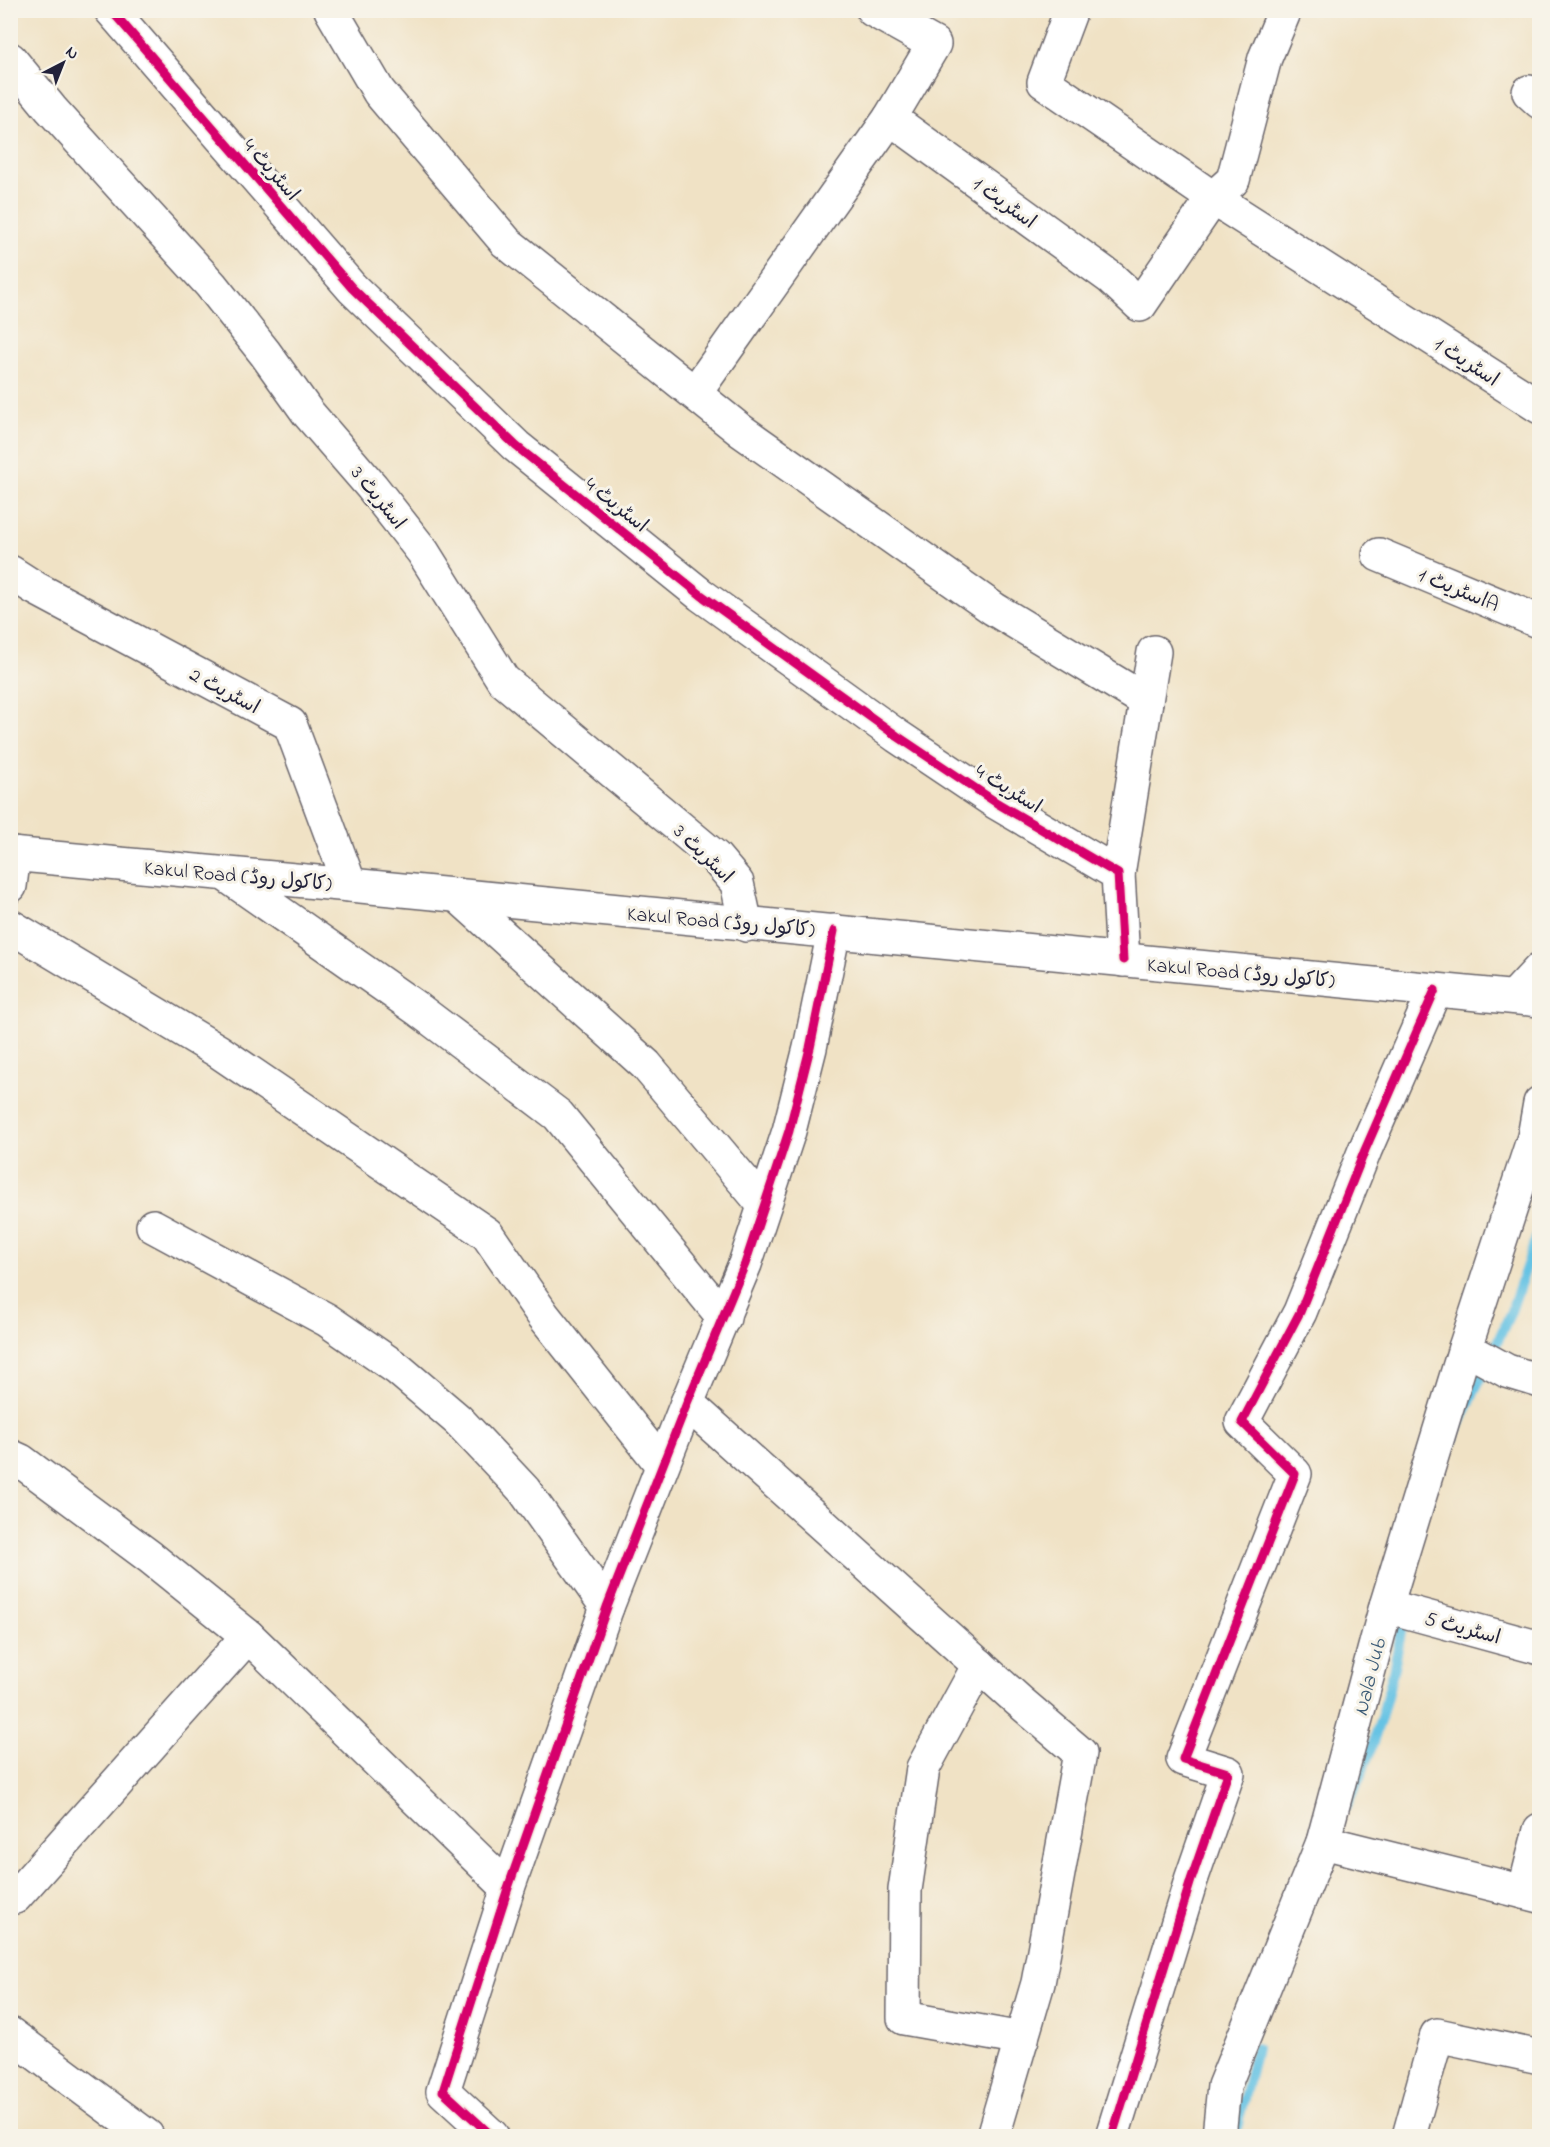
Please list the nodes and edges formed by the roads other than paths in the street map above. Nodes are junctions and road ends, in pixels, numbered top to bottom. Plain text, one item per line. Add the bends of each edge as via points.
1 (111, 10) edge
2 (330, 10) edge
3 (873, 10) edge
4 (1071, 10) edge
5 (1285, 10) edge
6 (10, 59) edge
7 (890, 118) junction
8 (1213, 198) junction
9 (694, 393) junction
10 (1539, 407) edge
11 (1379, 555) dead end
12 (10, 572) edge
13 (1539, 622) edge
14 (1154, 651) dead end
15 (1146, 702) junction
16 (12, 865) edge
17 (1118, 874) junction
18 (226, 875) junction
19 (350, 885) junction
20 (457, 895) junction
21 (746, 925) junction
22 (10, 926) edge
23 (834, 931) junction
24 (1123, 960) junction
25 (1539, 969) edge
26 (1435, 990) junction
27 (1526, 999) edge
28 (1539, 1103) edge
29 (764, 1205) junction
30 (153, 1226) dead end
31 (724, 1318) junction
32 (1465, 1348) junction
33 (1539, 1381) edge
34 (687, 1403) junction
35 (10, 1456) edge
36 (662, 1465) junction
37 (1386, 1606) junction
38 (607, 1607) junction
39 (248, 1636) junction
40 (1539, 1648) edge
41 (979, 1665) junction
42 (1539, 1830) edge
43 (1323, 1842) junction
44 (508, 1888) junction
45 (10, 1893) edge
46 (1532, 1894) edge
47 (10, 2034) edge
48 (1022, 2039) junction
49 (1539, 2057) edge
50 (147, 2136) edge
51 (492, 2136) edge
52 (993, 2136) edge
53 (1112, 2136) edge
54 (1219, 2136) edge
55 (1409, 2136) edge

1 - 17 street, اسٹریٹ 4 via 352,288 516,446 701,595 888,729 997,803
2 - 9 street via 379,92 506,242
3 - 7 street via 934,44
4 - 8 street, اسٹریٹ 1 via 1044,82
5 - 8 street, اسٹریٹ 1 via 1265,58 1233,180
6 - 21 street, اسٹریٹ 3 via 51,110 211,285 308,413 372,487 423,552 502,680 714,857 736,883
7 - 8 street, اسٹریٹ 1 via 1111,278 1140,305
7 - 9 street
8 - 10 street, اسٹریٹ 1
9 - 15 street via 740,430 994,609
11 - 13 street, اسٹریٹ 1A
12 - 19 street, اسٹریٹ 2 via 290,724
14 - 15 street
15 - 17 street
16 - 18 street, Kakul Road (کاکول روڈ)
17 - 24 street
18 - 19 street, Kakul Road (کاکول روڈ)
18 - 31 street via 558,1114
19 - 20 street, Kakul Road (کاکول روڈ)
20 - 21 street, Kakul Road (کاکول روڈ)
20 - 29 street via 646,1065
21 - 23 street, Kakul Road (کاکول روڈ)
22 - 36 street via 218,1050 487,1234 543,1315
23 - 24 street, Kakul Road (کاکول روڈ)
23 - 29 street via 810,1048
24 - 26 street, Kakul Road (کاکول روڈ)
25 - 27 street
26 - 27 street, Kakul Road (کاکول روڈ)
26 - 53 street via 1300,1312 1242,1422 1295,1474 1183,1760 1228,1773
28 - 32 street via 1534,1137
29 - 31 street
30 - 38 street via 327,1320 398,1369 458,1420 524,1490
31 - 34 street
32 - 33 street via 1507,1371
32 - 37 street
34 - 36 street
34 - 41 street
35 - 39 street via 150,1557
36 - 38 street
37 - 40 street, اسٹریٹ 5
37 - 43 street
38 - 44 street
39 - 44 street
39 - 45 street via 15,1897
41 - 48 street via 1080,1753 1038,1983
41 - 48 street via 923,1768 905,1890 904,2018
42 - 46 street
43 - 46 street
43 - 54 street via 1224,2086
44 - 51 street via 443,2091
47 - 50 street
48 - 52 street
49 - 55 street via 1437,2035

